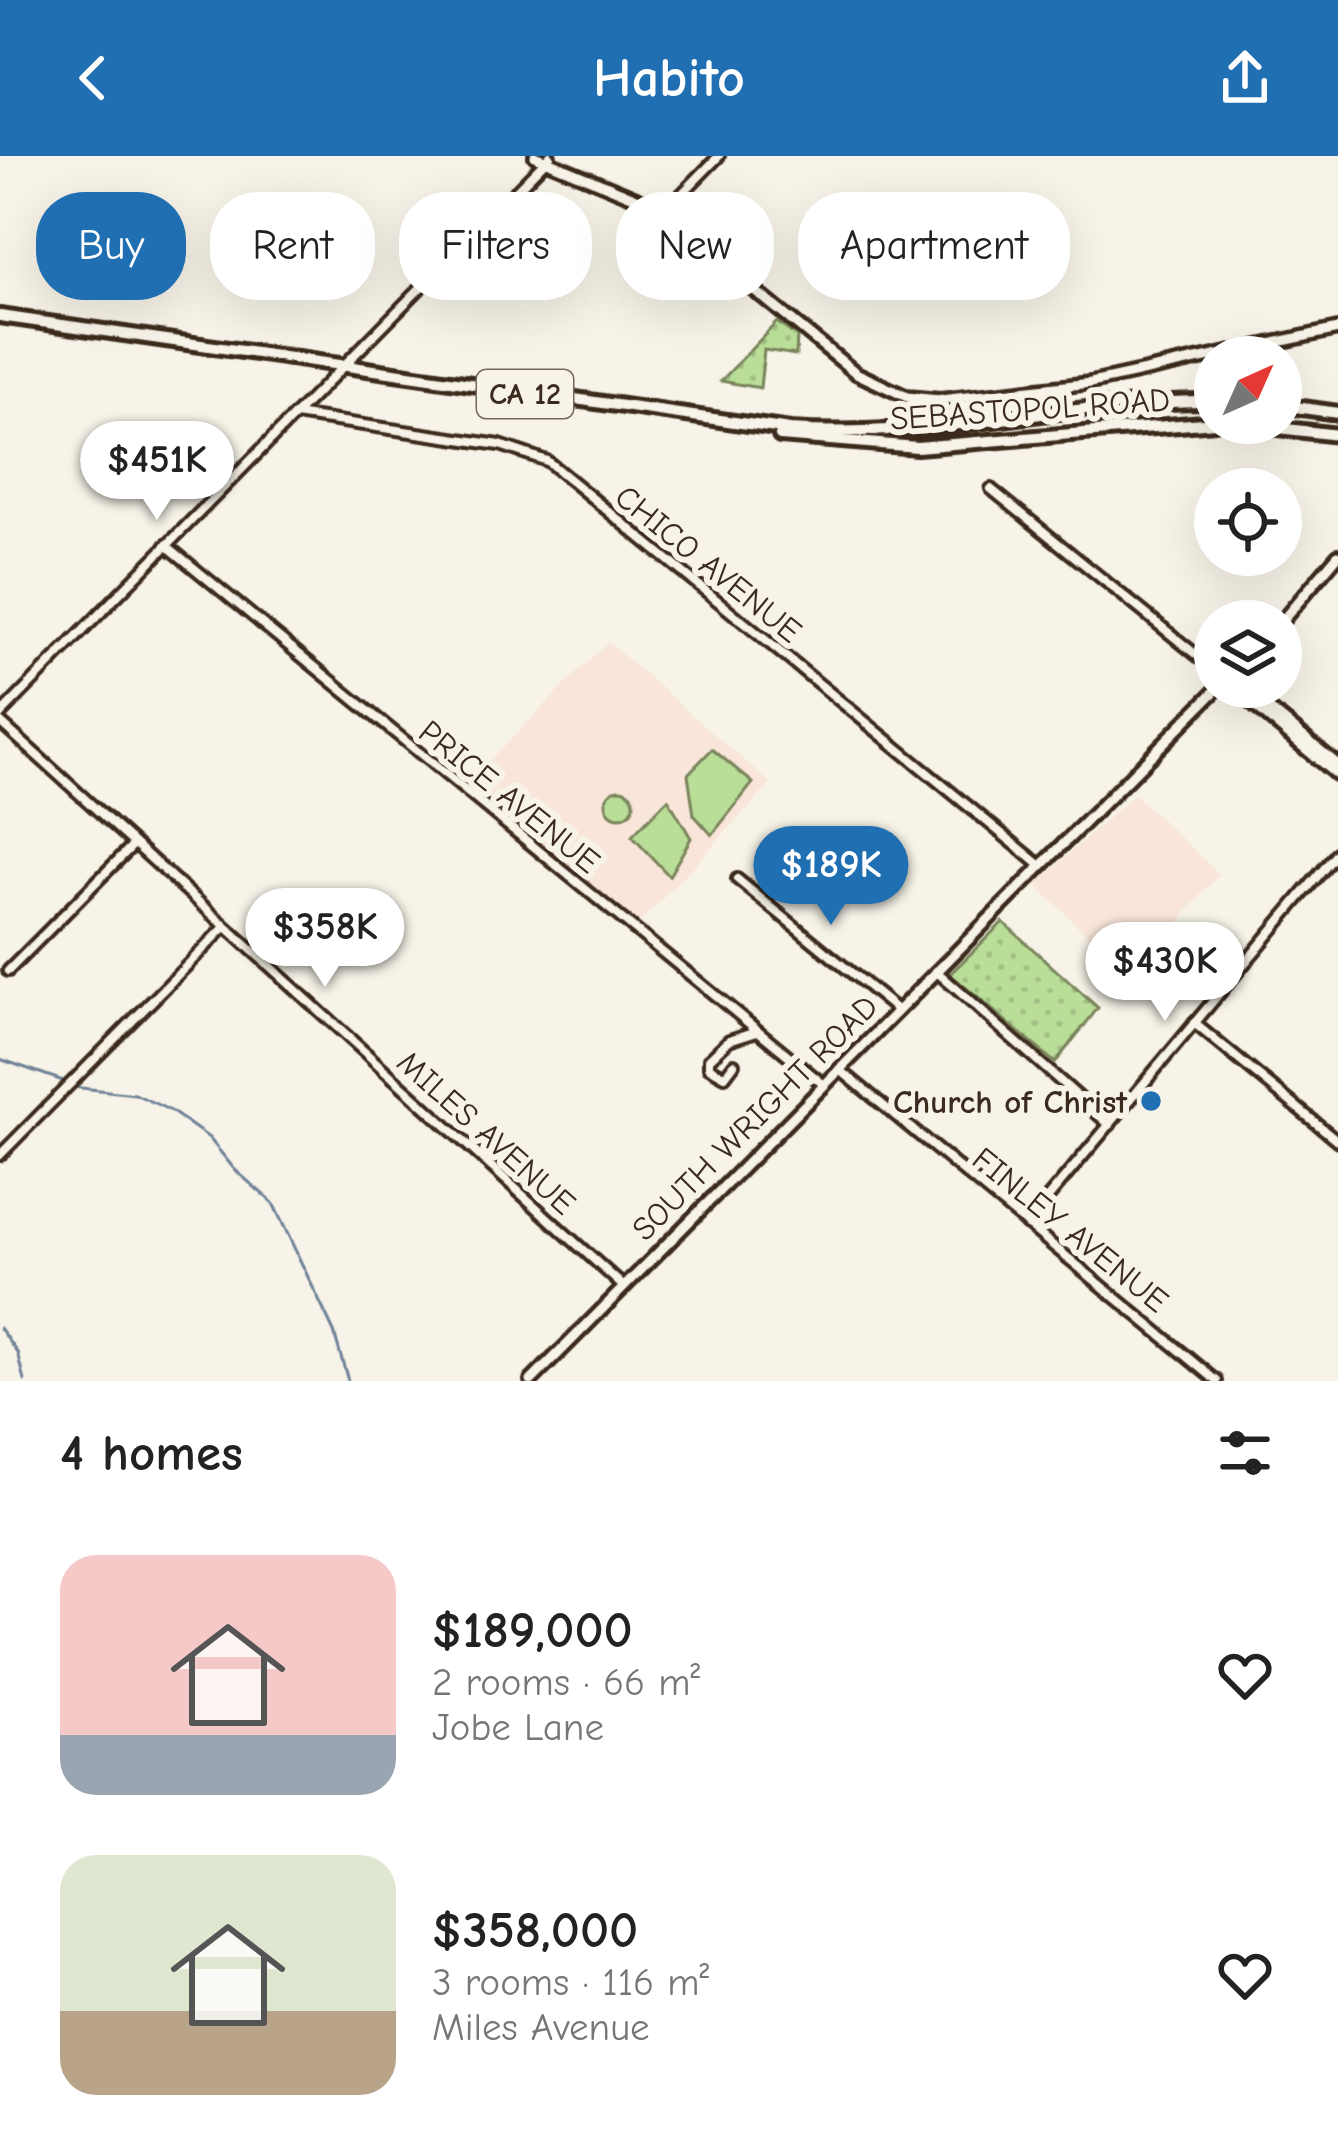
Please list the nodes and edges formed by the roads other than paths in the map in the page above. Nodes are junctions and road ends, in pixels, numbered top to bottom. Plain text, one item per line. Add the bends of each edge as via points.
1 (535, 156) edge
2 (719, 156) edge
3 (549, 158) edge
4 (629, 192) edge
5 (684, 192) edge
6 (766, 300) edge
7 (0, 316) edge
8 (1338, 329) edge
9 (343, 366) junction
10 (1194, 402) edge
11 (1302, 408) edge
12 (1338, 413) edge
13 (295, 415) junction
14 (706, 422) junction
15 (1194, 424) edge
16 (1302, 429) edge
17 (1338, 438) edge
18 (992, 489) dead end
19 (166, 545) junction
20 (1338, 554) edge
21 (1299, 600) edge
22 (1194, 653) edge
23 (1198, 708) edge
24 (1257, 708) edge
25 (1268, 708) edge
26 (0, 719) edge
27 (1338, 765) edge
28 (1338, 776) edge
29 (132, 846) junction
30 (1338, 852) edge
31 (1040, 866) junction
32 (737, 879) dead end
33 (224, 929) junction
34 (8, 971) dead end
35 (935, 971) junction
36 (897, 1010) junction
37 (1194, 1023) junction
38 (759, 1031) junction
39 (734, 1064) dead end
40 (838, 1069) junction
41 (823, 1084) junction
42 (1110, 1125) junction
43 (1338, 1140) edge
44 (0, 1155) edge
45 (1026, 1225) junction
46 (623, 1286) junction
47 (531, 1381) edge
48 (1217, 1381) edge

1 - 3 main road
2 - 5 street
3 - 4 main road
3 - 9 street
6 - 8 main road via 856,374 915,399 1090,383
7 - 9 main road, SEBASTOPOL ROAD / CA 12
9 - 13 street
9 - 14 main road, SEBASTOPOL ROAD / CA 12
10 - 14 main road, SEBASTOPOL ROAD / CA 12 via 870,432
11 - 12 main road
13 - 19 street
13 - 31 street, CHICO AVENUE via 500,445 547,460
14 - 15 main road, SEBASTOPOL ROAD / CA 12 via 876,447
16 - 17 main road
18 - 22 street
19 - 26 street
19 - 38 street, PRICE AVENUE
20 - 21 main road
23 - 31 main road, SOUTH WRIGHT ROAD
24 - 28 main road
25 - 27 main road
26 - 29 street, MILES AVENUE
29 - 33 street, MILES AVENUE
29 - 34 street
30 - 37 street
31 - 35 main road, SOUTH WRIGHT ROAD
32 - 36 street
33 - 44 street
33 - 46 street, MILES AVENUE
35 - 36 main road, SOUTH WRIGHT ROAD
35 - 42 street
36 - 40 main road, SOUTH WRIGHT ROAD
37 - 42 street
37 - 43 street
38 - 39 street via 729,1040 709,1060 724,1076
38 - 41 street, PRICE AVENUE
40 - 41 main road, SOUTH WRIGHT ROAD
40 - 45 street, FINLEY AVENUE
41 - 46 main road, SOUTH WRIGHT ROAD
42 - 45 street
45 - 48 street, FINLEY AVENUE
46 - 47 main road, SOUTH WRIGHT ROAD

